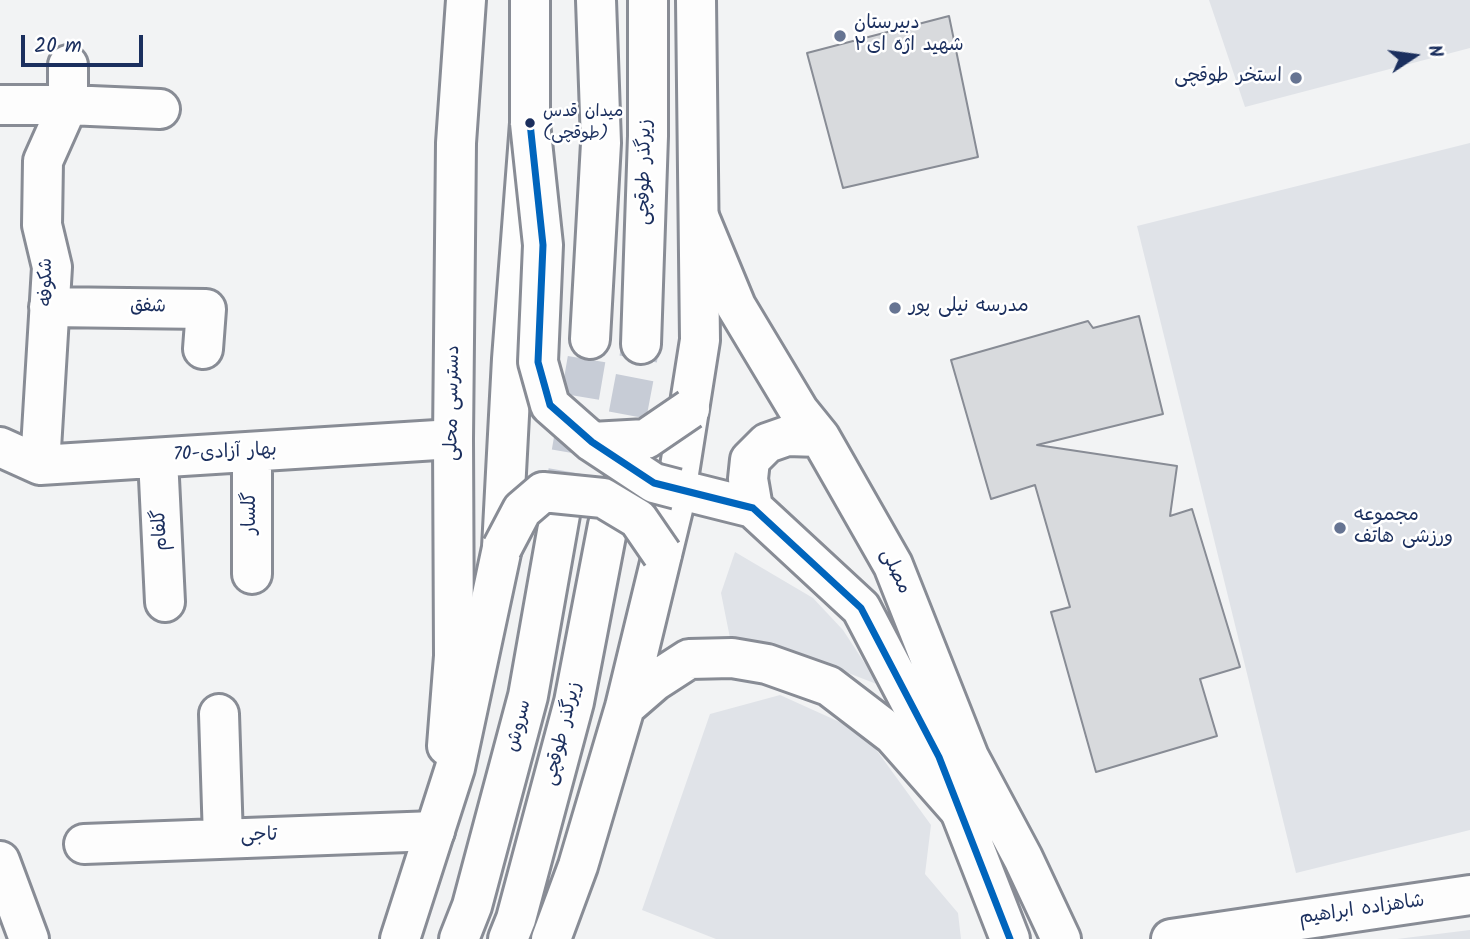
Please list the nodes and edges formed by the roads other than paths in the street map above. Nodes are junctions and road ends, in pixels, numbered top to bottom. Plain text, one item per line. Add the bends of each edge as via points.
1 (466, 0) edge
2 (530, 0) edge
3 (596, 0) edge
4 (648, 0) edge
5 (696, 0) edge
6 (68, 65) dead end
7 (0, 105) edge
8 (68, 105) junction
9 (160, 109) dead end
10 (530, 123) junction
11 (699, 219) junction
12 (49, 307) junction
13 (590, 339) tunnel mouth
14 (641, 344) tunnel mouth
15 (203, 349) dead end
16 (690, 409) junction
17 (820, 437) junction
18 (453, 439) junction
19 (592, 442) junction
20 (0, 447) edge
21 (252, 452) junction
22 (158, 458) junction
23 (40, 465) junction
24 (677, 489) junction
25 (753, 508) junction
26 (561, 509) tunnel mouth
27 (607, 525) dead end
28 (502, 548) junction
29 (662, 554) junction
30 (252, 574) dead end
31 (165, 602) dead end
32 (625, 707) junction
33 (219, 715) dead end
34 (960, 811) junction
35 (439, 819) junction
36 (223, 839) junction
37 (84, 844) dead end
38 (0, 861) edge
39 (1470, 895) edge
40 (29, 939) edge
41 (400, 939) edge
42 (459, 939) edge
43 (508, 939) edge
44 (551, 939) edge
45 (1010, 939) edge
46 (1061, 939) edge
47 (1171, 939) edge

1 - 18 main road, دسترسی محلی via 456,143
2 - 10 main road
3 - 13 main road via 601,143
4 - 14 main road, زیرگذر طوقچی
5 - 11 main road
6 - 8 main road
7 - 8 main road
8 - 9 main road
8 - 12 main road, شکوفه via 43,161 42,225 52,267
10 - 19 main road, bridge via 544,245 538,362 550,405
10 - 28 main road
11 - 16 main road via 700,340
11 - 17 main road, مصلی via 736,306 799,411
12 - 15 main road, شفق via 206,309
12 - 23 main road, شکوفه
16 - 19 main road, bridge via 646,439
16 - 24 main road
17 - 25 main road via 787,436 767,443 750,460
17 - 46 main road, مصلی via 893,565 970,757
18 - 21 main road, 70-بهار آزادی
18 - 35 main road, دسترسی محلی via 454,656
19 - 24 main road, bridge via 653,483
20 - 23 main road, 70-بهار آزادی
21 - 22 main road, 70-بهار آزادی
21 - 30 main road, گلسار
22 - 23 main road, 70-بهار آزادی
22 - 31 main road, گلفام
24 - 25 main road
24 - 29 main road
25 - 34 main road via 861,608 939,757
26 - 42 main road, سروش via 528,696
27 - 43 main road, زیرگذر طوقچی via 574,702
28 - 29 main road, bridge via 522,510 543,492 603,498 638,519
28 - 35 main road via 455,768
29 - 32 main road
32 - 34 main road via 689,659 732,658 767,664 829,686 883,727
32 - 44 main road via 578,866
33 - 36 main road
34 - 45 main road
35 - 36 main road, تاجی
35 - 41 main road
36 - 37 main road, تاجی
38 - 40 main road
39 - 47 main road, شاهزاده ابراهیم

